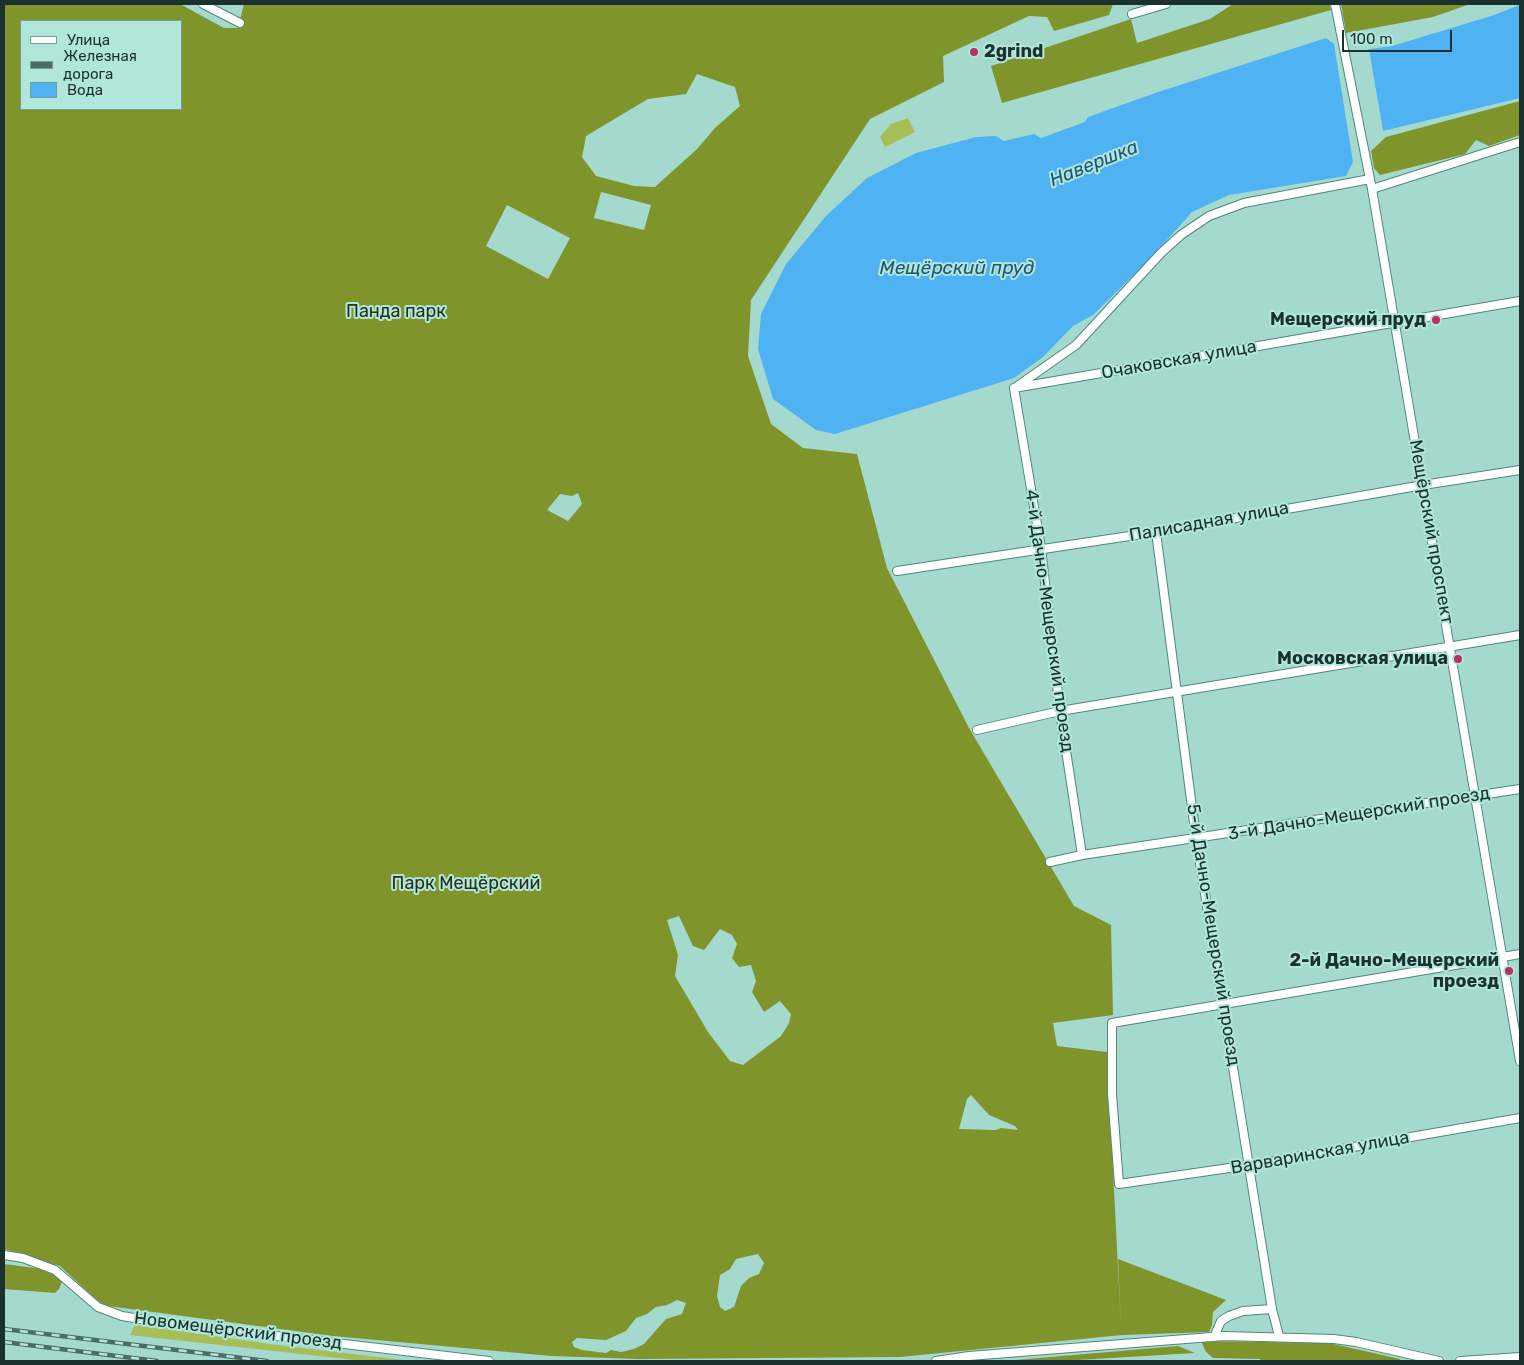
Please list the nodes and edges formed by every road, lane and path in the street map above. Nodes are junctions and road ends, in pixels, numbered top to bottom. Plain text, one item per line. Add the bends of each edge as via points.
1 (203, 4) edge
2 (1166, 4) edge
3 (1335, 4) edge
4 (1132, 14) dead end
5 (240, 23) dead end
6 (1520, 142) edge
7 (1370, 179) junction
8 (1372, 188) junction
9 (1520, 301) edge
10 (1394, 322) junction
11 (1014, 388) junction
12 (1520, 470) edge
13 (1423, 485) junction
14 (1156, 532) junction
15 (1041, 548) junction
16 (897, 571) dead end
17 (1520, 635) edge
18 (1450, 646) junction
19 (1176, 692) junction
20 (1060, 711) junction
21 (977, 730) dead end
22 (1520, 789) edge
23 (1475, 797) junction
24 (1196, 838) junction
25 (1082, 855) junction
26 (1050, 862) dead end
27 (1520, 954) edge
28 (1503, 956) junction
29 (1222, 1003) junction
30 (1520, 1061) edge
31 (1520, 1118) edge
32 (1250, 1165) junction
33 (4, 1255) edge
34 (1272, 1309) junction
35 (1279, 1336) junction
36 (1214, 1337) junction
37 (1520, 1357) edge
38 (489, 1361) edge
39 (936, 1361) edge
40 (1438, 1361) edge
41 (1460, 1361) edge

1 - 5 street
2 - 4 street
3 - 7 street, Мещёрский проспект
6 - 8 street
7 - 8 street, Мещёрский проспект
7 - 11 street via 1244,203 1209,216 1161,253 1076,345
8 - 10 street, Мещёрский проспект
9 - 10 street, Очаковская улица
10 - 11 street, Очаковская улица
10 - 13 street, Мещёрский проспект
11 - 15 street, 4-й Дачно-Мещерский проезд
12 - 13 street, Палисадная улица
13 - 14 street, Палисадная улица
13 - 18 street, Мещёрский проспект
14 - 15 street, Палисадная улица
14 - 19 street, 5-й Дачно-Мещерский проезд
15 - 16 street, Палисадная улица
15 - 20 street, 4-й Дачно-Мещерский проезд
17 - 18 street
18 - 19 street
18 - 23 street, Мещёрский проспект
19 - 20 street
19 - 24 street, 5-й Дачно-Мещерский проезд
20 - 21 street
20 - 25 street, 4-й Дачно-Мещерский проезд
22 - 23 street, 3-й Дачно-Мещерский проезд
23 - 24 street, 3-й Дачно-Мещерский проезд
23 - 28 street, Мещёрский проспект
24 - 25 street, 3-й Дачно-Мещерский проезд
24 - 29 street, 5-й Дачно-Мещерский проезд
25 - 26 street, 3-й Дачно-Мещерский проезд
27 - 28 street
28 - 29 street
28 - 30 street, Мещёрский проспект
29 - 32 street, 5-й Дачно-Мещерский проезд
29 - 32 street, Варваринская улица via 1112,1023 1112,1094 1119,1184
31 - 32 street, Варваринская улица
32 - 34 street, 5-й Дачно-Мещерский проезд
33 - 38 street, Новомещёрский проезд via 55,1270 98,1307 122,1316 165,1324
34 - 35 street, 5-й Дачно-Мещерский проезд
34 - 36 street via 1243,1311 1229,1316 1221,1321
35 - 36 street
35 - 40 street via 1356,1342
36 - 39 street
37 - 41 street

